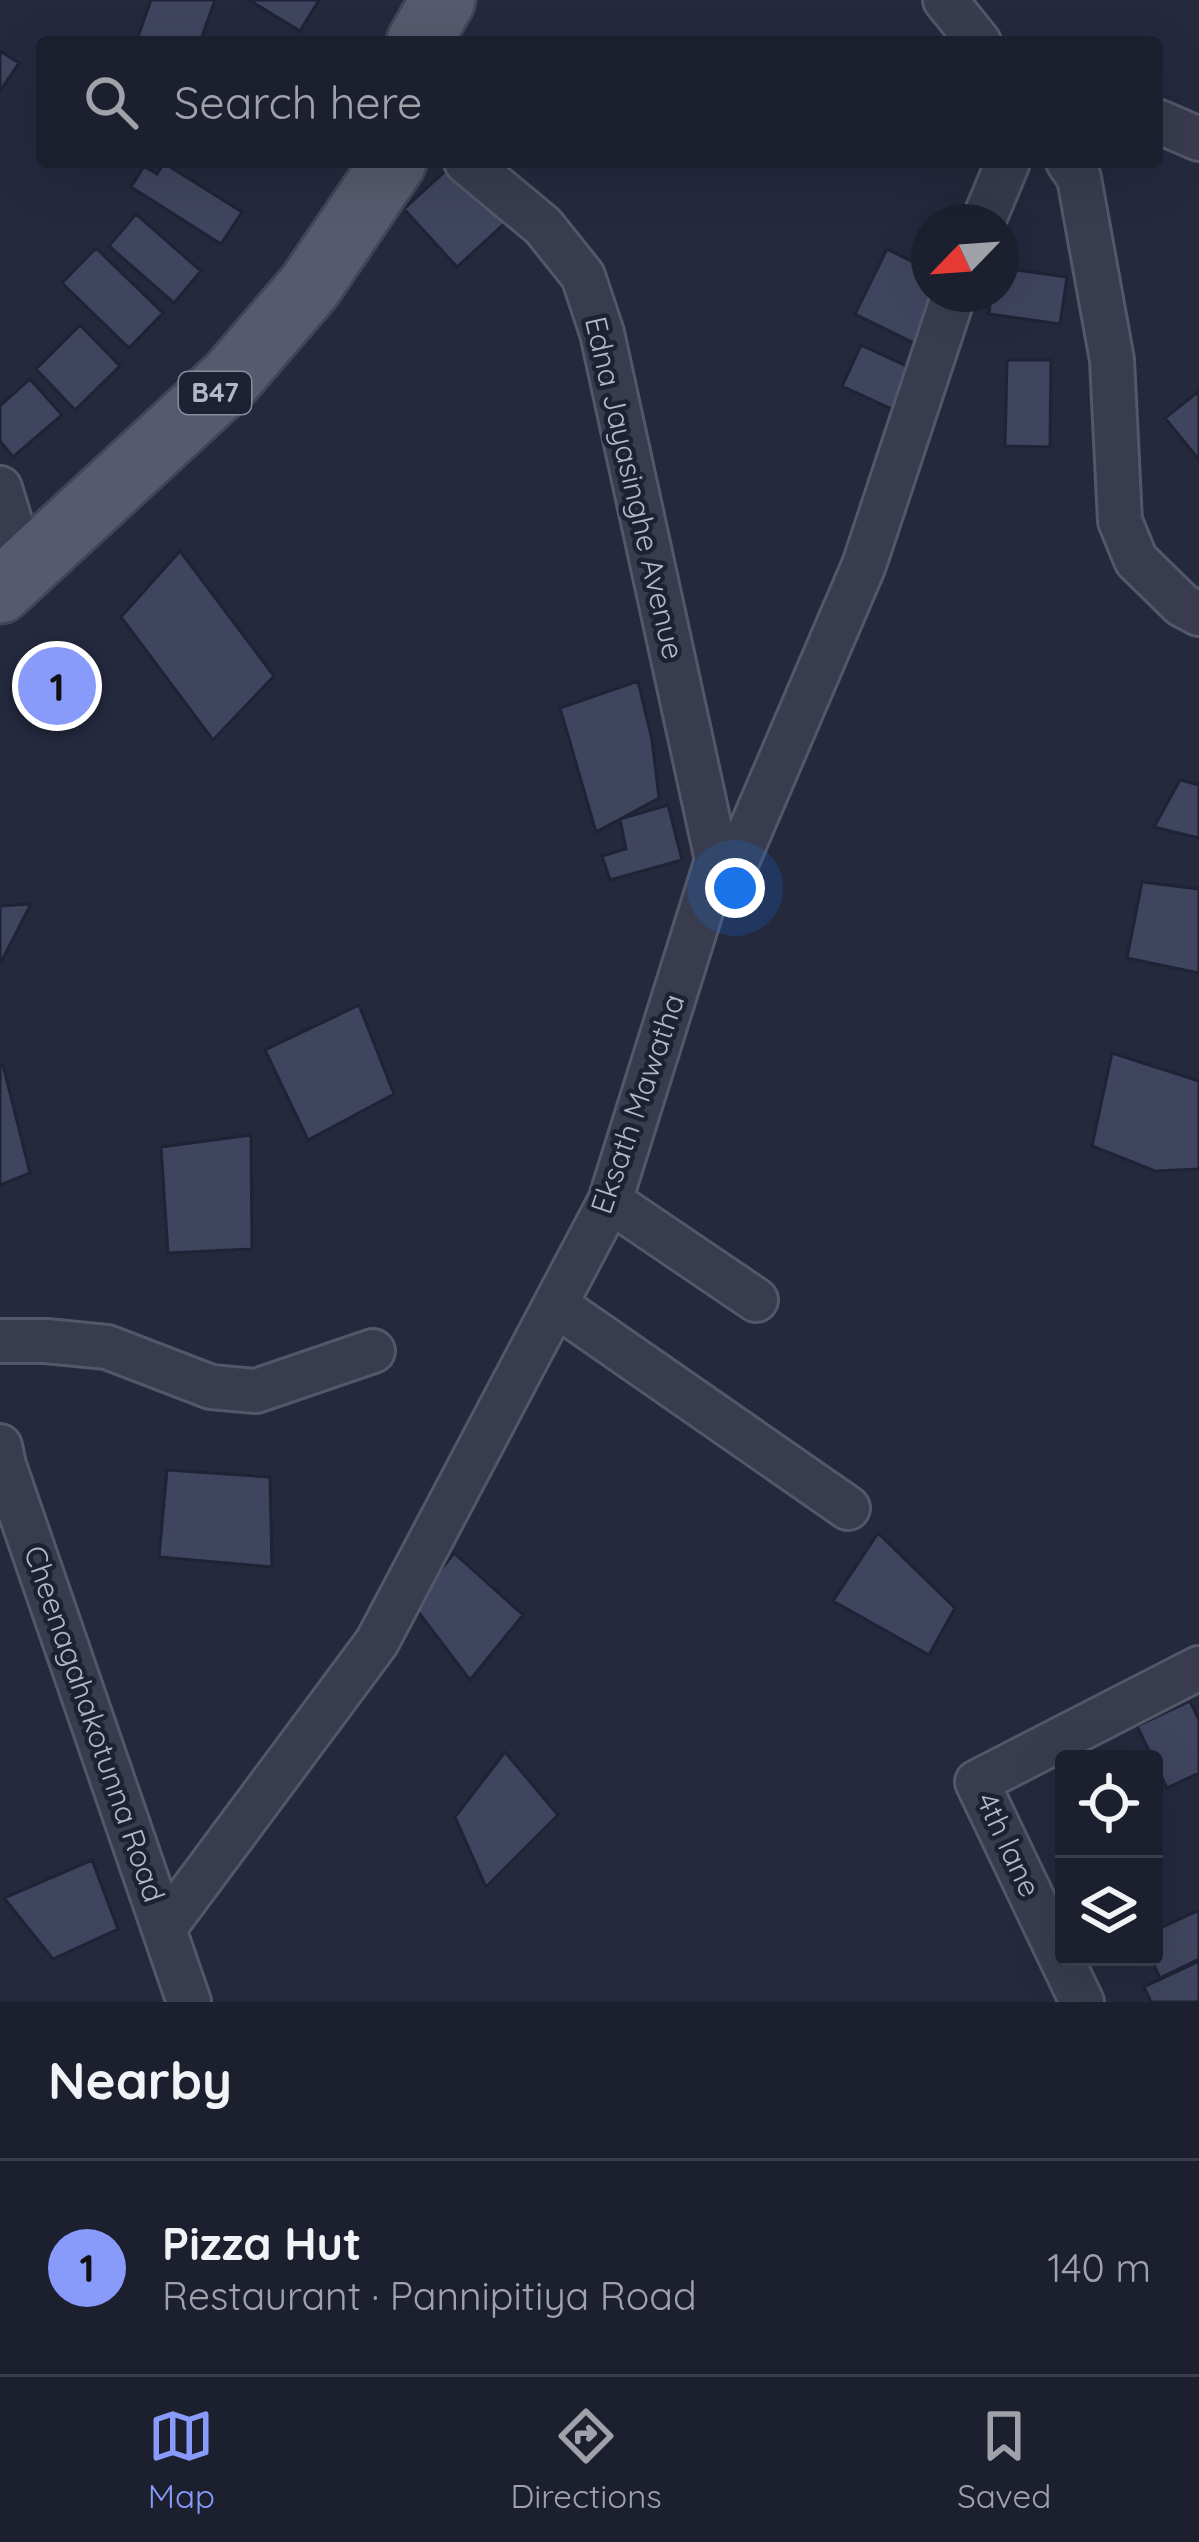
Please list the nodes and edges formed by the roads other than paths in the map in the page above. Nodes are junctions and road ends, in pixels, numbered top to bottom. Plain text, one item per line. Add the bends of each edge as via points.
1 (443, 0) edge
2 (490, 0) edge
3 (945, 0) edge
4 (422, 36) edge
5 (469, 36) edge
6 (974, 36) edge
7 (1163, 124) edge
8 (1199, 139) edge
9 (339, 168) edge
10 (390, 168) edge
11 (473, 168) edge
12 (1006, 168) edge
13 (1072, 168) edge
14 (990, 204) edge
15 (948, 312) edge
16 (4, 542) edge
17 (1199, 614) edge
18 (717, 860) junction
19 (610, 1201) junction
20 (756, 1300) dead end
21 (556, 1305) junction
22 (0, 1341) edge
23 (373, 1352) dead end
24 (1, 1459) edge
25 (848, 1508) dead end
26 (1199, 1668) edge
27 (165, 1927) junction
28 (189, 2002) edge
29 (1082, 2002) edge

1 - 4 main road
2 - 5 main road
3 - 6 street
7 - 8 street
9 - 16 main road, B47 via 264,278 129,437
10 - 16 main road, B47 via 310,286 231,378
11 - 18 street, Edna Jayasinghe Avenue via 543,226 583,276
12 - 14 street
13 - 17 street via 1112,360 1120,521 1136,560
15 - 18 street, Eksath Mawatha via 863,566 738,859
18 - 19 street, Eksath Mawatha
19 - 20 street
19 - 21 street, Eksath Mawatha
21 - 25 street
21 - 27 street, Eksath Mawatha via 377,1642
22 - 23 street via 107,1346 211,1387 256,1391
24 - 27 street, Cheenagahakotunna Road
26 - 29 street, 4th lane via 977,1782
27 - 28 street, Cheenagahakotunna Road

